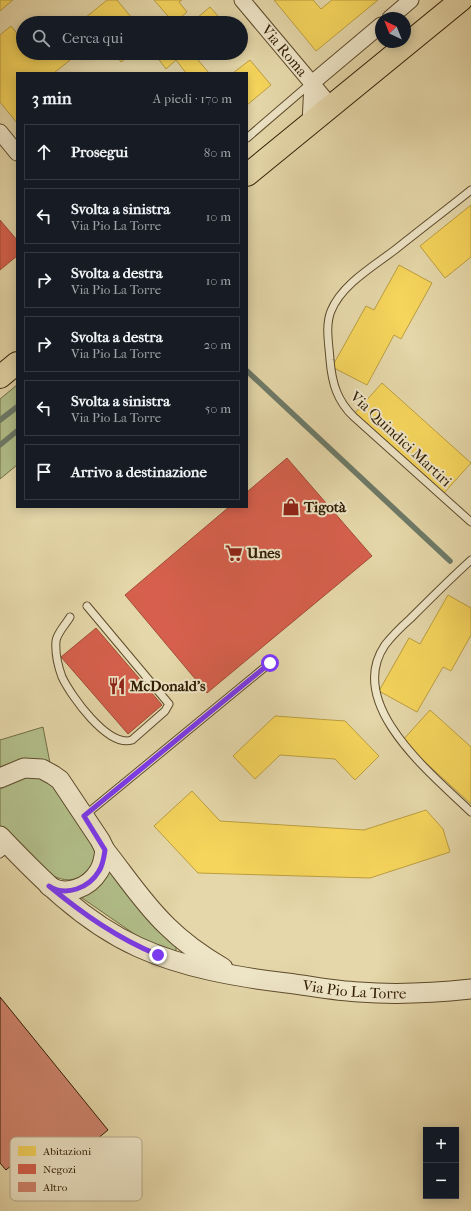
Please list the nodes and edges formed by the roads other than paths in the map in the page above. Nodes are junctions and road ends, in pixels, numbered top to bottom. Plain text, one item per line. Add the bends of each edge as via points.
1 (242, 0) edge
2 (411, 0) edge
3 (461, 0) edge
4 (397, 12) edge
5 (375, 30) edge
6 (312, 83) junction
7 (331, 106) junction
8 (310, 123) junction
9 (0, 132) edge
10 (248, 137) edge
11 (16, 152) edge
12 (248, 174) edge
13 (471, 190) edge
14 (16, 364) edge
15 (0, 377) edge
16 (471, 522) edge
17 (471, 560) edge
18 (87, 606) dead end
19 (70, 617) dead end
20 (270, 663) dead end
21 (0, 778) edge
22 (471, 812) edge
23 (84, 816) junction
24 (3, 845) edge
25 (105, 850) junction
26 (49, 886) junction
27 (238, 977) junction
28 (471, 990) edge

1 - 6 street, Via Roma
2 - 4 street
3 - 7 main road
5 - 6 street
6 - 7 street, Via Roma
6 - 8 street, Via Roma
6 - 10 lane
7 - 8 main road
8 - 12 main road
9 - 11 street
13 - 16 lane, Via Quindici Martiri via 350,285 334,306 328,327 333,380 336,394 344,406
14 - 15 main road
17 - 22 lane via 389,640 378,659 375,674 379,702 396,735 410,753
18 - 19 lane via 169,704 165,712 132,740 121,741 103,730 80,705 63,678 57,659 56,640
20 - 23 lane
21 - 23 street, Via Pio La Torre via 24,768 42,770 60,780
23 - 25 street, Via Pio La Torre
24 - 26 street, Via Pio La Torre
25 - 26 street via 99,872 85,885 69,890
25 - 27 street, Via Pio La Torre via 166,926 211,961
26 - 27 street, Via Pio La Torre via 81,912 137,947
27 - 28 street, Via Pio La Torre via 358,992

